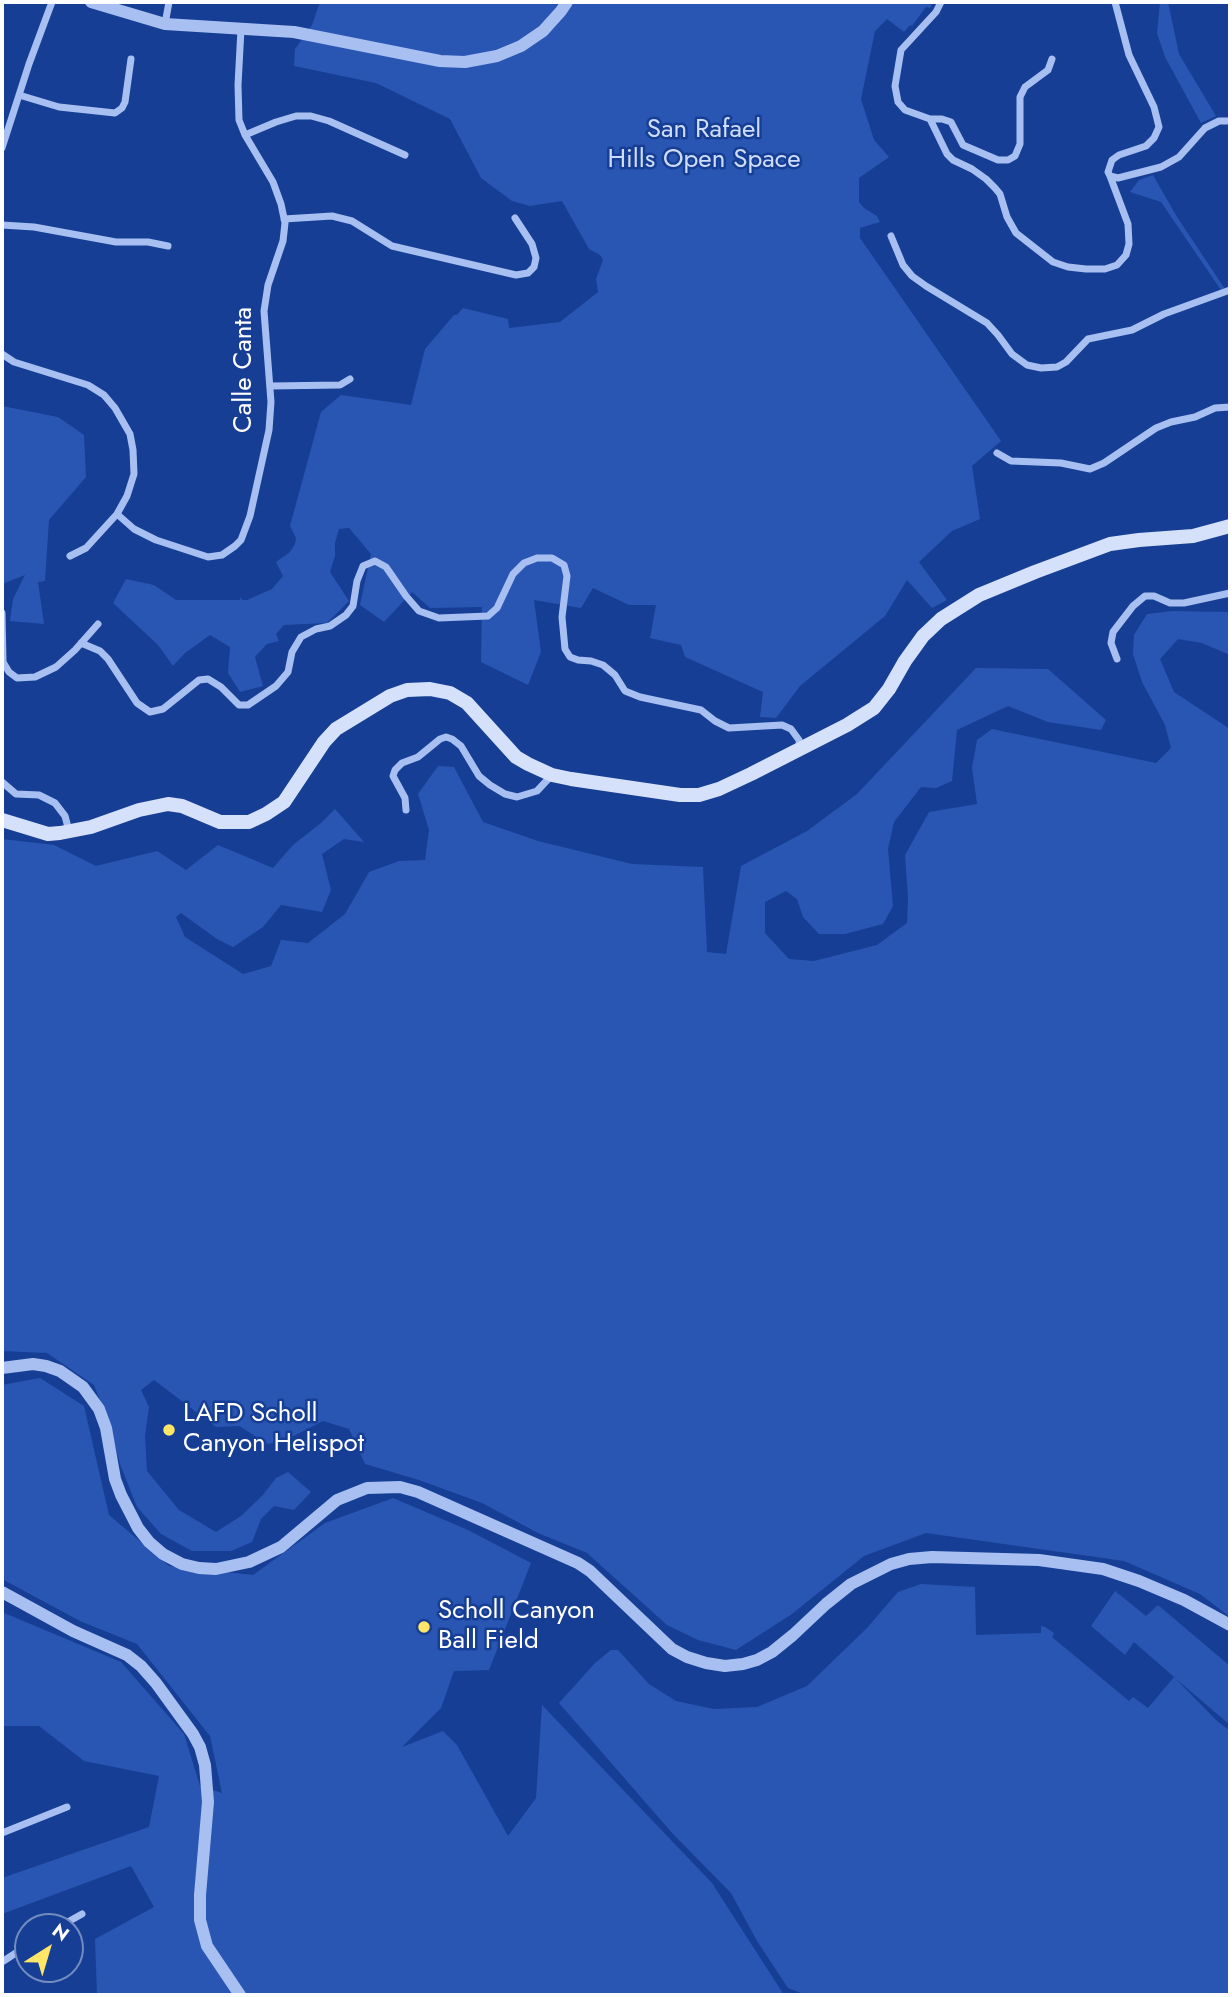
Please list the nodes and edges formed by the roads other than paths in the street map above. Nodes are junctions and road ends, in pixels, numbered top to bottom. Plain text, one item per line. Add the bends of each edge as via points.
1 (52, 2) edge
2 (91, 2) edge
3 (169, 2) edge
4 (567, 2) edge
5 (941, 2) edge
6 (1115, 2) edge
7 (165, 24) junction
8 (241, 29) junction
9 (131, 59) dead end
10 (1052, 59) dead end
11 (19, 95) junction
12 (930, 120) junction
13 (1230, 121) edge
14 (245, 135) junction
15 (2, 148) edge
16 (405, 155) dead end
17 (1110, 176) junction
18 (515, 218) dead end
19 (284, 219) junction
20 (2, 225) edge
21 (891, 236) dead end
22 (168, 246) dead end
23 (1230, 289) edge
24 (2, 354) edge
25 (350, 379) dead end
26 (270, 386) junction
27 (1230, 407) edge
28 (997, 453) dead end
29 (117, 514) junction
30 (1230, 526) edge
31 (70, 556) dead end
32 (1230, 593) edge
33 (2, 613) edge
34 (98, 624) dead end
35 (81, 643) junction
36 (1117, 659) dead end
37 (800, 748) junction
38 (552, 775) junction
39 (2, 782) edge
40 (406, 810) dead end
41 (2, 820) edge
42 (69, 831) junction
43 (2, 1368) edge
44 (2, 1592) edge
45 (1230, 1625) edge
46 (67, 1807) dead end
47 (2, 1833) edge
48 (240, 1995) edge

1 - 11 street
2 - 7 street
3 - 7 street
4 - 8 street via 543,30 521,46 465,62 294,32
5 - 12 street via 901,50 895,86 905,110
6 - 17 street via 1129,55 1159,127 1146,146 1112,160
7 - 8 street
8 - 14 street, Calle Canta via 239,120
9 - 11 street via 124,106 115,113 59,107
10 - 12 street via 1048,71 1025,86 1020,97 1020,144 1015,156 1007,160 963,145 951,122
11 - 15 street
12 - 17 street via 947,154 986,179 1000,194 1016,233 1053,262 1068,267 1105,269 1126,255 1128,224
13 - 17 street via 1205,128 1180,157 1161,167
14 - 16 street via 296,116 311,116
14 - 19 street, Calle Canta via 273,182
18 - 19 street via 536,258 528,273 516,275 393,246 352,221 332,216
19 - 26 street, Calle Canta via 283,241 264,311
20 - 22 street
21 - 23 street via 912,276 987,323 1027,365 1041,368 1066,362 1088,339 1132,330
24 - 29 street via 88,385 116,408 130,434 134,474
25 - 26 street via 341,385
26 - 29 street, Calle Canta via 266,443 250,516 235,546 208,557 156,540
27 - 28 street via 1156,428 1090,469 1011,461
29 - 31 street via 86,548
30 - 37 main road via 1193,536 1111,544 979,595 923,636 874,708
32 - 36 street via 1184,603 1145,596 1113,632 1111,643
33 - 35 street via 3,662 17,678 35,677 56,667
34 - 35 street
35 - 37 street via 100,651 137,703 150,712 163,709 199,680 208,679 239,705 248,705 288,672 301,637 346,615 353,606 363,566 375,561 386,567 419,611 439,618 488,616 524,563 552,558 564,565 567,576 562,617 570,657 603,665 625,691 701,710 729,728 782,725 791,729
37 - 38 main road via 699,795
38 - 40 street via 537,791 517,797 506,794 479,776 461,746 446,737 395,770 393,776
38 - 42 main road via 516,757 467,703 450,693 407,690 337,729 284,802 249,822 220,821 168,804
39 - 42 street via 16,794 39,795 55,803
41 - 42 main road via 48,834
43 - 45 street via 46,1366 83,1387 100,1409 115,1479 138,1528 163,1554 199,1568 249,1562 281,1547 337,1500 367,1488 400,1487 578,1563 672,1649 706,1663 757,1660 851,1584 891,1564 932,1557 1039,1560 1103,1569 1184,1600
44 - 48 street via 73,1632 127,1655 156,1683 194,1734 205,1765 208,1802 200,1920 207,1946
46 - 47 street

